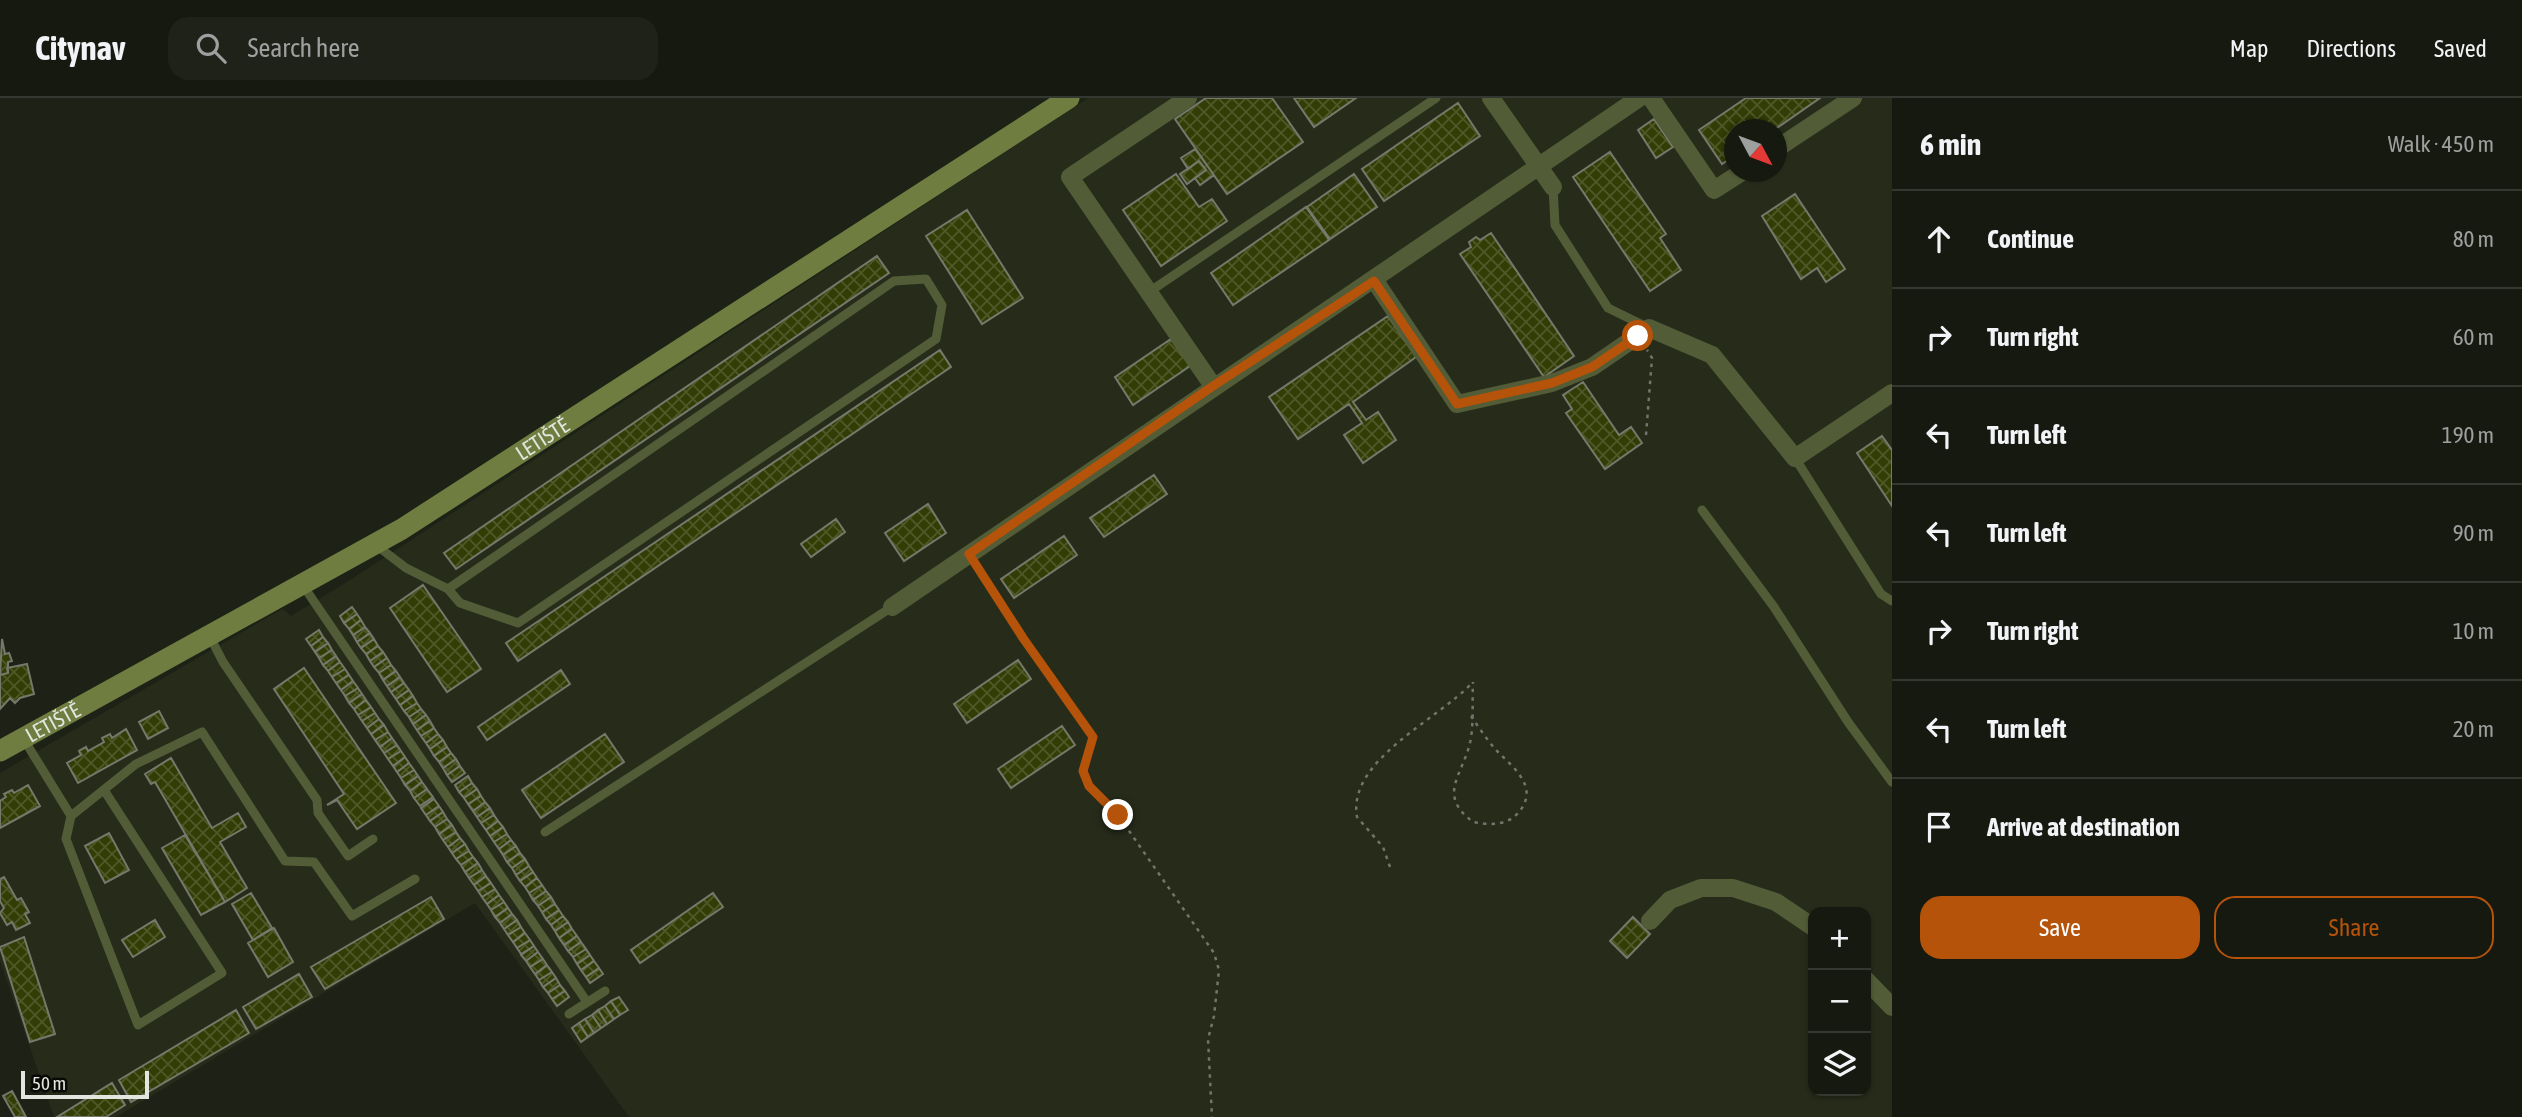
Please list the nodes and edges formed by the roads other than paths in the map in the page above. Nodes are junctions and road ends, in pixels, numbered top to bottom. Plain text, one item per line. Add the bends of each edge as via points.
1 (1069, 98) edge
2 (1188, 98) edge
3 (1436, 98) edge
4 (1491, 98) edge
5 (1639, 98) edge
6 (1651, 98) edge
7 (1853, 98) edge
8 (1787, 142) edge
9 (1539, 166) junction
10 (1726, 182) edge
11 (1553, 187) joint
12 (1374, 281) junction
13 (1149, 292) junction
14 (1643, 332) junction
15 (1213, 386) junction
16 (1892, 393) edge
17 (1795, 458) junction
18 (1702, 510) dead end
19 (374, 544) junction
20 (302, 584) junction
21 (448, 589) junction
22 (1892, 601) edge
23 (891, 607) joint
24 (209, 636) junction
25 (23, 738) junction
26 (0, 751) edge
27 (1892, 782) edge
28 (104, 790) junction
29 (71, 816) junction
30 (545, 832) dead end
31 (373, 839) dead end
32 (415, 879) dead end
33 (1650, 921) dead end
34 (1808, 924) edge
35 (1871, 986) edge
36 (605, 991) dead end
37 (587, 1002) junction
38 (1892, 1007) edge
39 (569, 1014) dead end

1 - 19 street, LETIŠTĚ
2 - 13 street via 1070,177
3 - 13 lane
4 - 9 street
5 - 9 street
6 - 10 street via 1714,190
7 - 8 street
9 - 11 street
9 - 12 street
11 - 14 lane via 1555,225 1608,308
12 - 14 street via 1457,404 1552,383 1592,367
12 - 15 street
13 - 15 street
14 - 17 street via 1712,355
15 - 23 street
16 - 17 street
17 - 22 lane via 1881,594
18 - 27 lane
19 - 20 street, LETIŠTĚ
19 - 21 lane via 406,568
20 - 24 street, LETIŠTĚ
20 - 37 lane
21 - 21 lane via 894,281 926,279 942,305 936,339 518,623 460,603
23 - 30 lane
24 - 25 street, LETIŠTĚ
24 - 31 lane via 317,800 318,813 348,856
25 - 26 street, LETIŠTĚ
25 - 29 lane
28 - 29 lane
28 - 29 lane via 222,973 138,1025 66,839
28 - 32 lane via 136,764 202,733 285,861 314,862 352,916
33 - 34 street via 1670,900 1701,888 1733,888 1776,902
35 - 38 street
36 - 37 lane
37 - 39 lane

